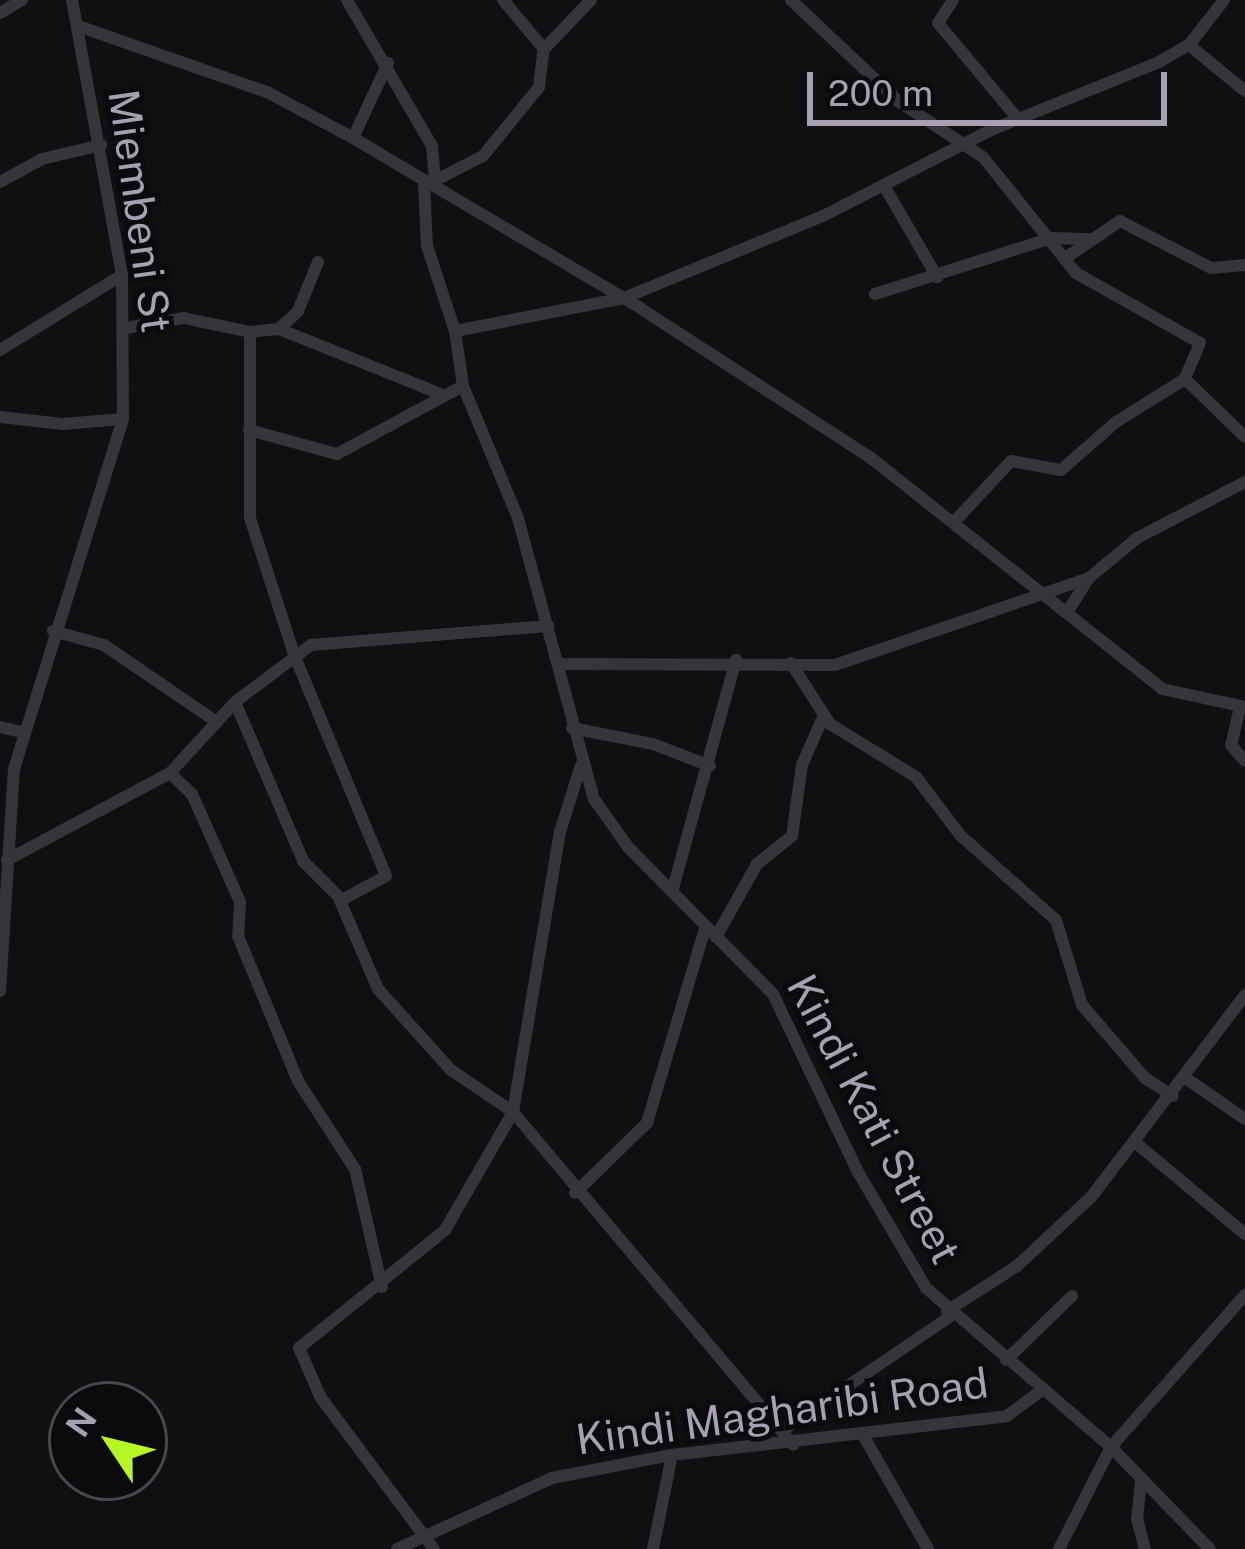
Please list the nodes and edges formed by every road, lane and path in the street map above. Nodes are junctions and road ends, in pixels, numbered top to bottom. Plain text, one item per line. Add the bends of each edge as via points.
1 (22, 0) edge
2 (72, 0) edge
3 (347, 0) edge
4 (503, 0) edge
5 (591, 0) edge
6 (791, 0) edge
7 (953, 0) edge
8 (1224, 0) edge
9 (0, 13) edge
10 (81, 27) junction
11 (1189, 45) junction
12 (544, 49) junction
13 (388, 63) junction
14 (1245, 91) edge
15 (1018, 119) junction
16 (352, 138) junction
17 (964, 144) junction
18 (100, 145) junction
19 (0, 182) edge
20 (431, 185) junction
21 (886, 189) junction
22 (1052, 238) junction
23 (1090, 238) junction
24 (1064, 260) junction
25 (318, 262) dead end
26 (1245, 266) edge
27 (122, 275) junction
28 (938, 277) junction
29 (875, 294) dead end
30 (624, 298) junction
31 (126, 328) junction
32 (279, 329) junction
33 (455, 331) junction
34 (250, 332) junction
35 (0, 350) edge
36 (1185, 379) junction
37 (463, 386) junction
38 (443, 395) junction
39 (0, 417) edge
40 (123, 419) junction
41 (249, 430) junction
42 (1245, 437) edge
43 (1245, 482) edge
44 (1238, 491) edge
45 (954, 522) junction
46 (1089, 578) junction
47 (1038, 589) junction
48 (1068, 611) junction
49 (548, 626) junction
50 (53, 632) junction
51 (296, 657) junction
52 (736, 660) junction
53 (791, 663) junction
54 (558, 664) junction
55 (236, 701) junction
56 (1243, 707) edge
57 (824, 715) junction
58 (217, 722) junction
59 (0, 728) edge
60 (572, 728) junction
61 (22, 732) junction
62 (1245, 760) edge
63 (581, 765) junction
64 (710, 766) junction
65 (170, 773) junction
66 (4, 852) edge
67 (672, 892) junction
68 (340, 901) junction
69 (711, 933) junction
70 (0, 991) edge
71 (1245, 995) edge
72 (1187, 1078) junction
73 (1173, 1096) junction
74 (514, 1112) junction
75 (1245, 1119) edge
76 (1136, 1143) junction
77 (575, 1193) junction
78 (1245, 1234) edge
79 (382, 1287) junction
80 (1245, 1295) edge
81 (1072, 1296) dead end
82 (949, 1314) junction
83 (1006, 1360) junction
84 (1042, 1390) junction
85 (786, 1428) junction
86 (863, 1435) junction
87 (793, 1444) junction
88 (1112, 1447) junction
89 (672, 1455) junction
90 (1142, 1482) junction
91 (423, 1534) junction
92 (397, 1549) edge
93 (434, 1549) edge
94 (653, 1549) edge
95 (928, 1549) edge
96 (1059, 1549) edge
97 (1145, 1549) edge
98 (1210, 1549) edge

1 - 9 street
2 - 10 street, Miembeni St
3 - 13 street, Kindi Kati Street
4 - 12 street
5 - 12 street
6 - 17 street via 898,101
7 - 15 street via 938,23
8 - 11 street
10 - 16 street via 267,92
10 - 18 street, Miembeni St
11 - 14 street
11 - 15 street via 1126,79
12 - 20 street via 539,87 525,109 483,156
13 - 16 street
13 - 20 street, Kindi Kati Street via 432,146
15 - 17 street
16 - 20 street
17 - 21 street
17 - 22 street
18 - 19 street via 42,159
18 - 27 street, Miembeni St
20 - 30 street
20 - 33 street, Kindi Kati Street via 427,246
21 - 28 street
21 - 30 street
22 - 23 street
22 - 24 street
22 - 28 street
23 - 24 street
23 - 26 street via 1120,221 1211,268
24 - 36 street via 1083,279 1200,343
25 - 32 street via 298,311
27 - 31 street, Miembeni St
27 - 35 street
28 - 29 street
30 - 33 street
30 - 45 street via 872,458
31 - 34 street via 184,317
31 - 40 street, Miembeni St
32 - 34 street
32 - 38 street
33 - 37 street, Kindi Kati Street
34 - 41 street
36 - 42 street
36 - 45 street via 1116,422 1061,470 1011,461
37 - 38 street
37 - 49 street, Kindi Kati Street via 518,518
38 - 41 street via 337,454
39 - 40 street
40 - 50 street, Miembeni St
41 - 51 street via 250,518
43 - 44 street
44 - 46 street via 1137,538
45 - 47 street
46 - 47 street
46 - 48 street
47 - 48 street
47 - 53 street via 835,665
48 - 56 street via 1162,689
49 - 51 street via 320,643
49 - 54 street, Kindi Kati Street
50 - 58 street via 104,645
50 - 61 street, Miembeni St
51 - 55 street
51 - 68 street via 386,876
52 - 53 street
52 - 54 street
52 - 64 street
53 - 57 street
54 - 60 street, Kindi Kati Street
55 - 58 street
55 - 68 street via 303,861
56 - 62 street via 1231,745
57 - 69 street via 802,765 792,836 757,864
57 - 73 street via 923,784 961,836 1056,920 1082,1005 1144,1078
58 - 65 street
59 - 61 street
60 - 63 street, Kindi Kati Street
60 - 64 street
61 - 66 street, Miembeni St
63 - 67 street, Kindi Kati Street via 608,821
63 - 74 street via 560,832
64 - 67 street
65 - 66 street
65 - 79 street via 192,794 240,902 238,936 298,1081 355,1169
66 - 70 street, Miembeni St
67 - 69 street, Kindi Kati Street
68 - 74 street via 364,965 409,1030
69 - 77 street via 647,1123
69 - 82 street, Kindi Kati Street via 773,994 891,1233
71 - 72 street
72 - 73 street
72 - 75 street
73 - 76 street
74 - 77 street
74 - 79 street via 445,1230
76 - 78 street
76 - 82 street via 1064,1224
77 - 85 street
79 - 91 street via 306,1334 298,1354 371,1472
80 - 88 street
81 - 83 street
82 - 83 street, Kindi Kati Street
82 - 85 street
83 - 84 street, Kindi Kati Street
84 - 86 street, Kindi Magharibi Road via 1007,1416
84 - 88 street, Kindi Kati Street
85 - 87 street
86 - 87 street, Kindi Magharibi Road
86 - 95 street
87 - 89 street, Kindi Magharibi Road
88 - 90 street, Kindi Kati Street
88 - 96 street
89 - 91 street, Kindi Magharibi Road via 552,1478
89 - 94 street
90 - 97 street via 1137,1518
90 - 98 street, Kindi Kati Street
91 - 92 street, Kindi Magharibi Road
91 - 93 street

